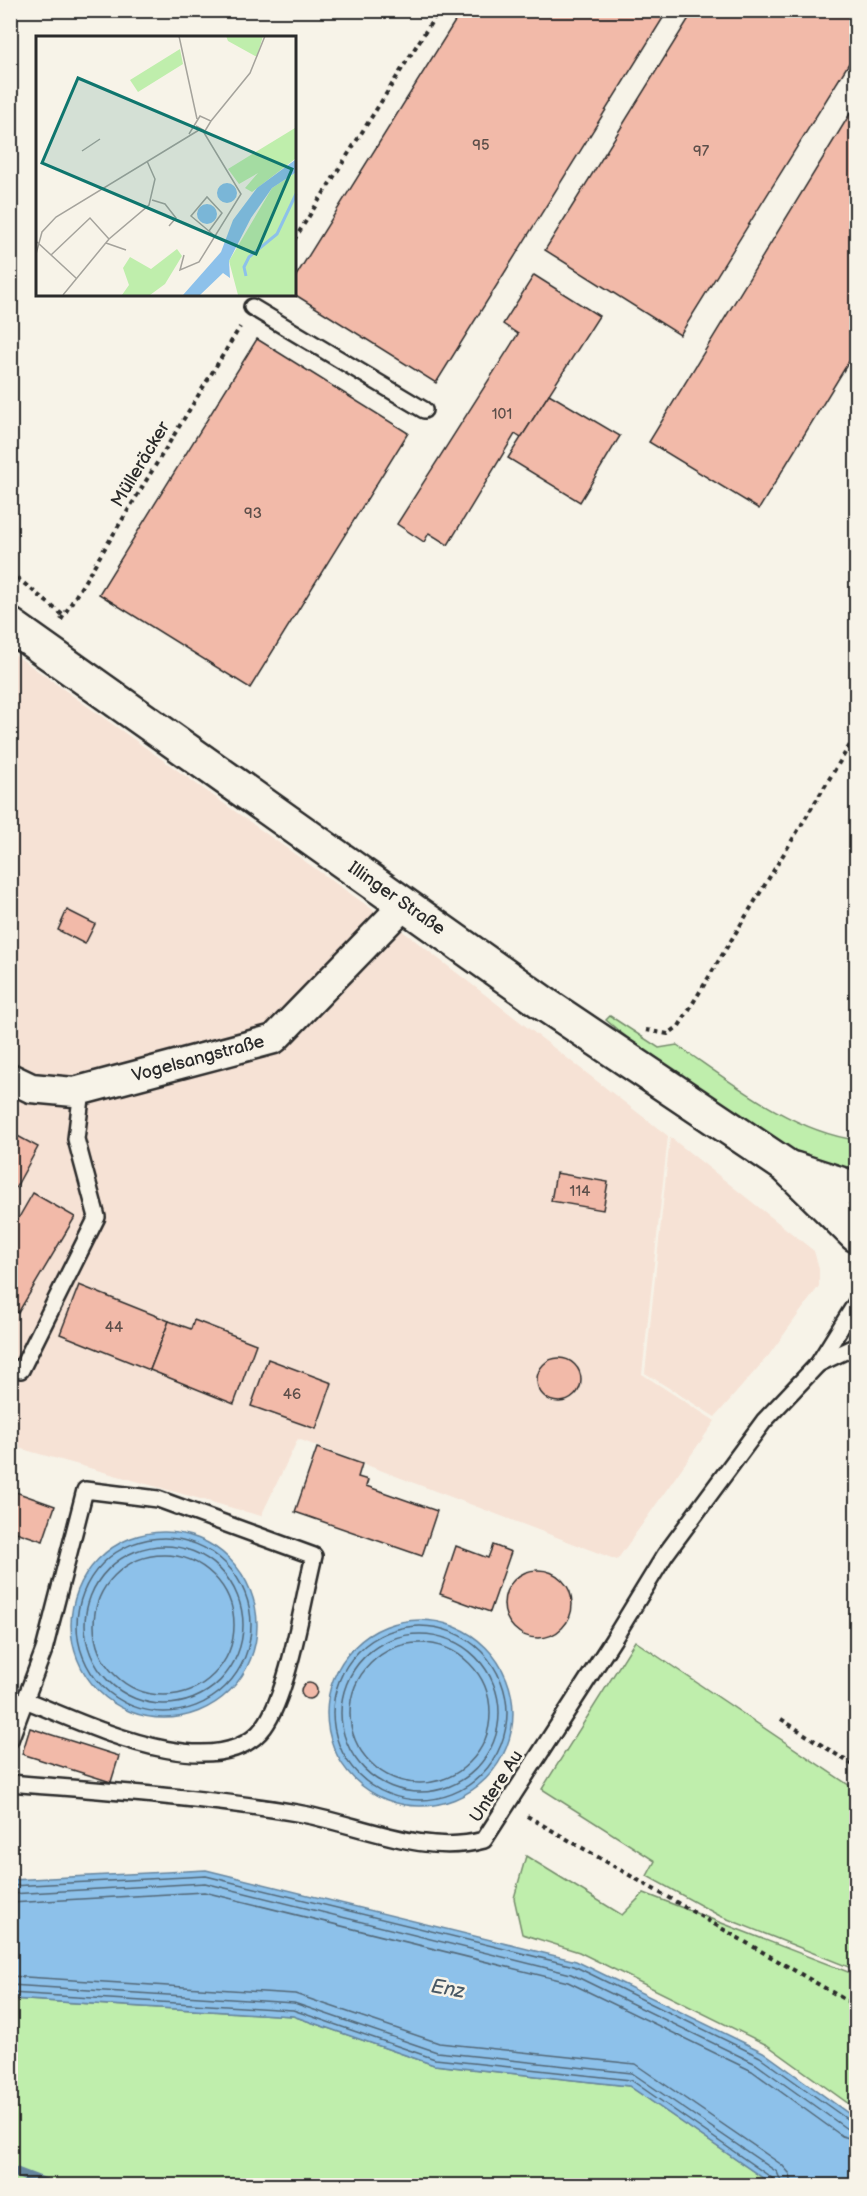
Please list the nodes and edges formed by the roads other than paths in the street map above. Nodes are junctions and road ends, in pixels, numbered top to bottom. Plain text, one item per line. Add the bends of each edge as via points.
1 (252, 307) road end
2 (424, 410) dead end
3 (10, 625) edge
4 (405, 904) junction
5 (10, 1078) edge
6 (82, 1090) junction
7 (786, 1166) junction
8 (856, 1189) edge
9 (856, 1235) edge
10 (856, 1303) edge
11 (856, 1346) edge
12 (818, 1364) junction
13 (10, 1366) edge
14 (25, 1700) junction
15 (10, 1740) edge
16 (10, 1783) edge

1 - 2 lane
3 - 4 street, Illinger Straße
4 - 6 street, Vogelsangstraße via 274,1039
4 - 7 street, Illinger Straße via 546,1005
5 - 6 street, Vogelsangstraße via 31,1088
6 - 13 lane via 76,1139 97,1217 21,1370
7 - 8 street, Illinger Straße
7 - 9 street, Illinger Straße
10 - 12 lane, Untere Au
11 - 12 lane, Untere Au
12 - 16 lane, Untere Au via 764,1421 664,1555 484,1840 464,1846 430,1844 298,1814 183,1797
14 - 14 lane via 44,1650 85,1490 158,1499 314,1556 282,1688 264,1727 235,1750 197,1755 135,1742
14 - 15 lane

